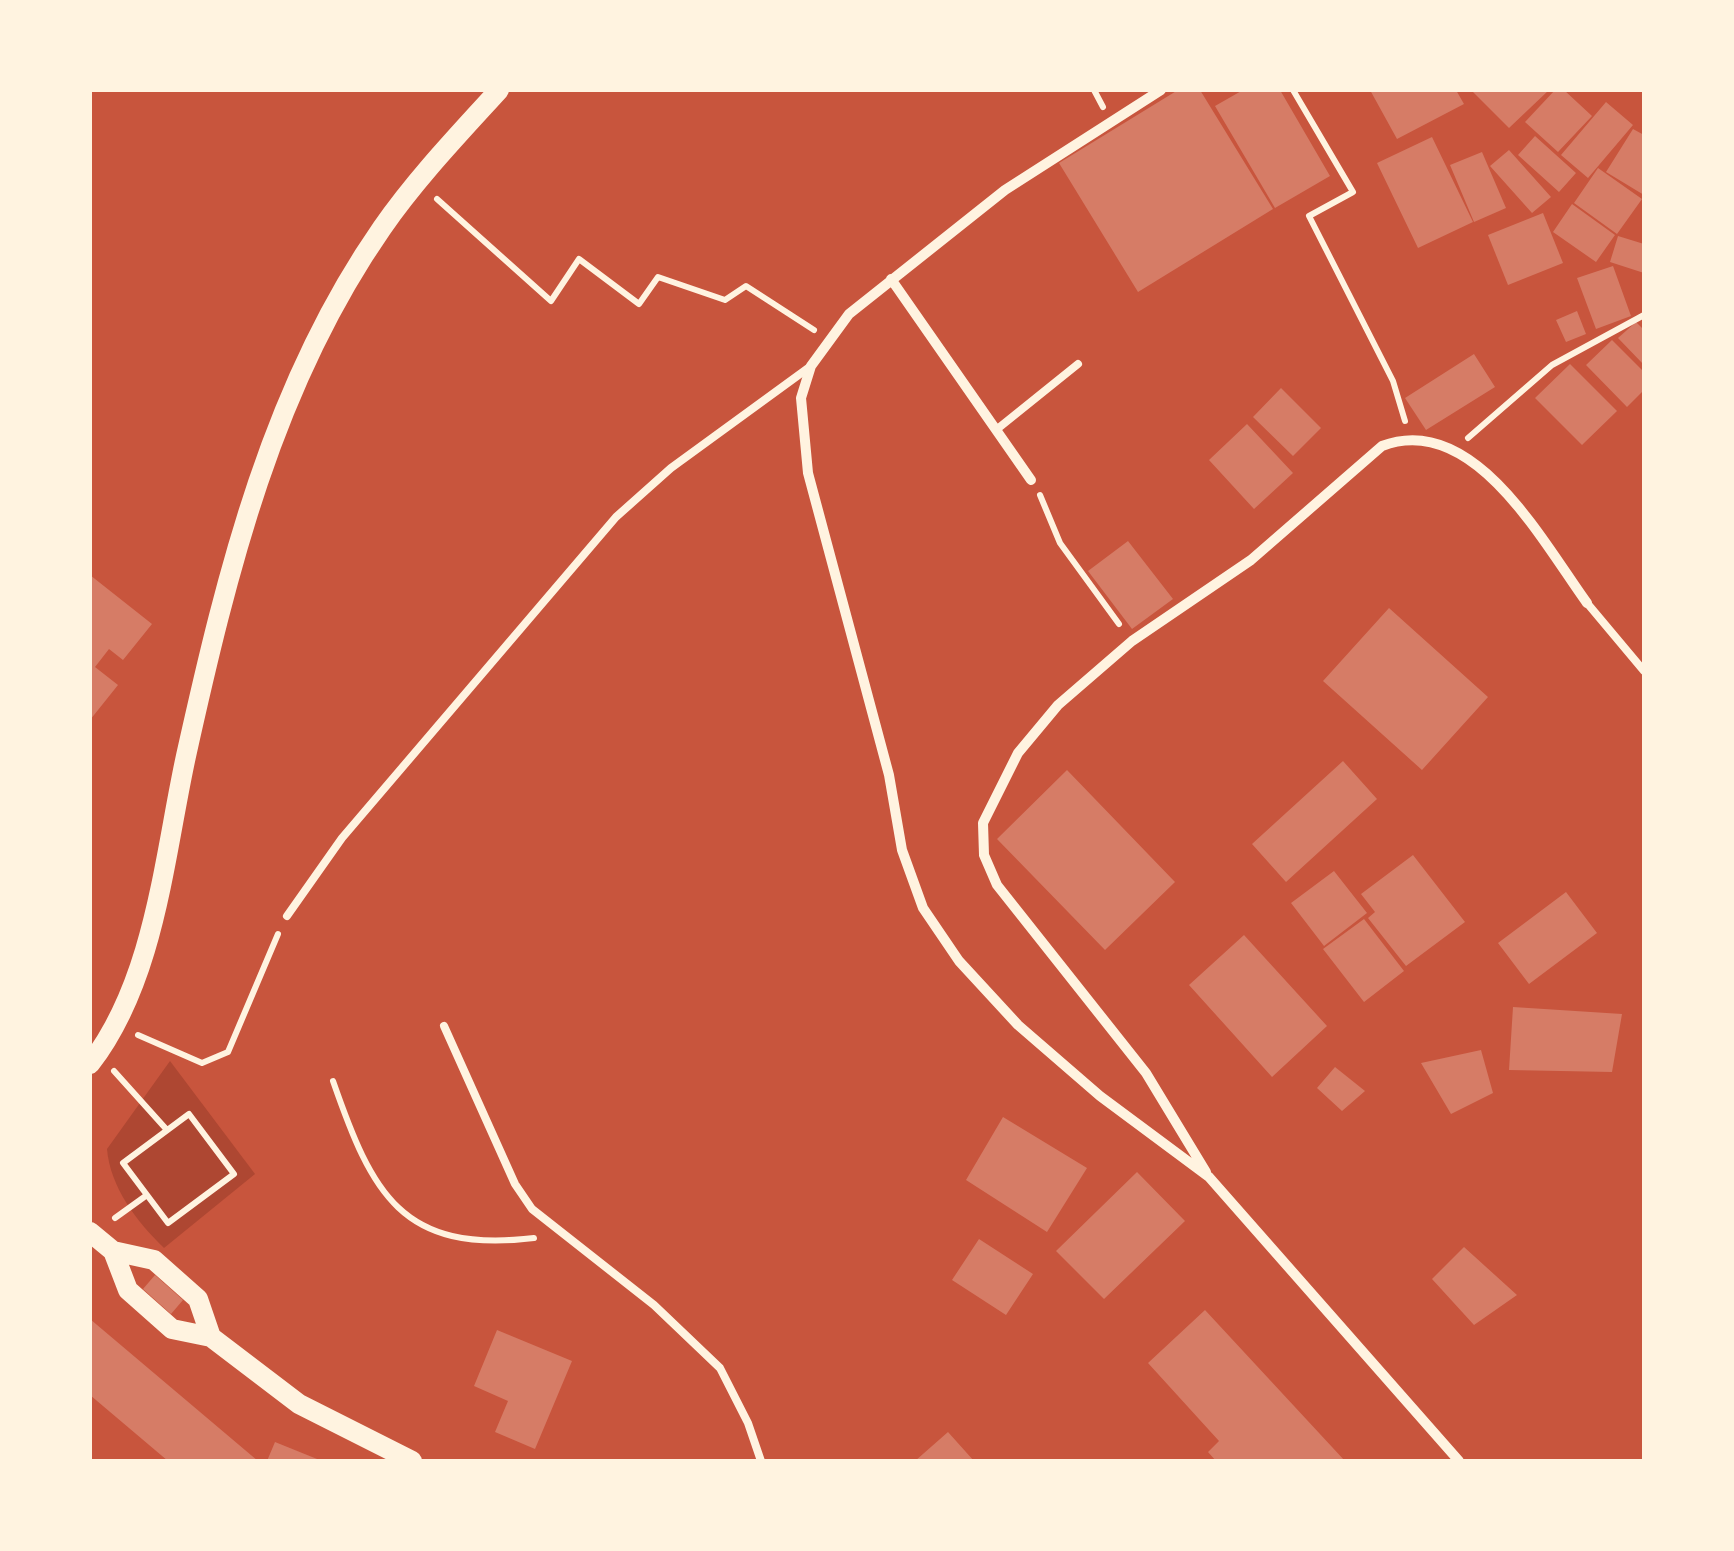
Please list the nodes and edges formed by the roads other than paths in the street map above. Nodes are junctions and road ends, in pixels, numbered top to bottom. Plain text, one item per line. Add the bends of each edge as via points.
1 (499, 90) edge
2 (1161, 90) edge
3 (891, 279) junction
4 (1078, 364) dead end
5 (811, 366) junction
6 (996, 430) junction
7 (1031, 480) road end
8 (1587, 604) joint
9 (1644, 670) edge
10 (287, 916) road end
11 (444, 1026) dead end
12 (94, 1060) edge
13 (1209, 1177) junction
14 (91, 1233) edge
15 (113, 1250) junction
16 (211, 1337) junction
17 (412, 1461) edge
18 (761, 1461) edge
19 (1459, 1461) edge

1 - 12 main road via 381,229 307,358 274,434 239,536 151,921 116,1021
2 - 3 street via 1005,190
3 - 5 street via 849,314
3 - 6 street
4 - 6 lane
5 - 10 lane via 670,468 616,518 342,838
5 - 13 street via 801,398 808,473 880,739 902,850 924,908 958,961 1018,1025
6 - 7 street
8 - 9 lane
8 - 13 street via 1482,468 1456,450 1405,437 1382,446 1250,560 1132,641 1058,706 1018,753 983,824 984,855 997,886 1146,1073
11 - 18 lane via 532,1209 654,1305 720,1368
13 - 19 street
14 - 15 main road
15 - 16 main road via 154,1260 198,1299
15 - 16 main road via 128,1290 172,1329
16 - 17 main road via 299,1404

